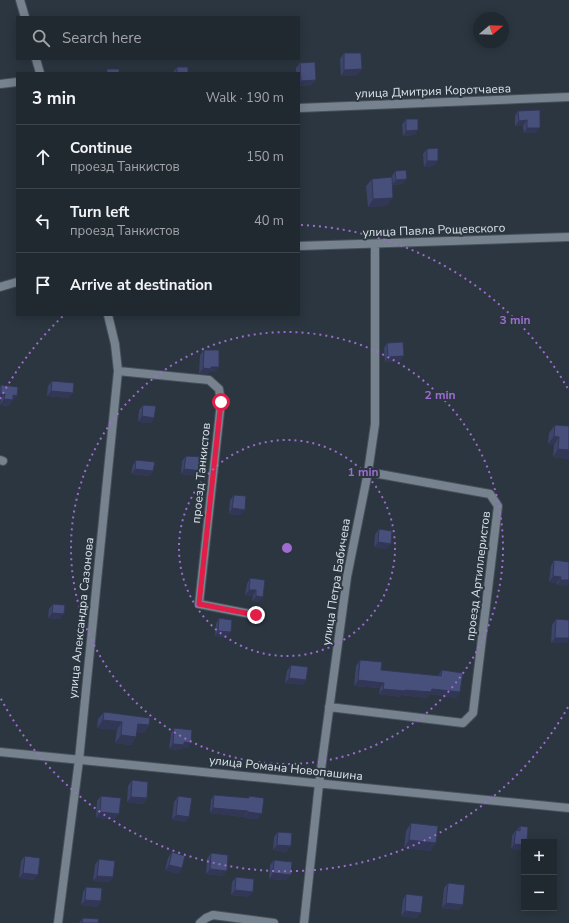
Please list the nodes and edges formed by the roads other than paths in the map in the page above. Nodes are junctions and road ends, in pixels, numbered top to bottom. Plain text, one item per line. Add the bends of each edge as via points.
1 (20, 0) edge
2 (25, 16) edge
3 (36, 60) edge
4 (40, 72) edge
5 (16, 82) edge
6 (0, 84) edge
7 (569, 97) edge
8 (300, 108) edge
9 (569, 237) edge
10 (375, 244) junction
11 (300, 246) edge
12 (16, 282) edge
13 (0, 287) edge
14 (108, 316) edge
15 (118, 371) junction
16 (368, 472) junction
17 (256, 615) dead end
18 (329, 707) junction
19 (0, 752) edge
20 (79, 760) junction
21 (319, 784) junction
22 (569, 808) edge
23 (58, 923) edge
24 (200, 923) edge
25 (274, 923) edge
26 (304, 923) edge

1 - 2 street
3 - 4 street
5 - 6 street
7 - 8 street, улица Дмитрия Коротчаева
9 - 10 street, улица Павла Рощевского
10 - 11 street, улица Павла Рощевского
10 - 16 street, улица Петра Бабичева via 375,424
12 - 13 street
14 - 15 street, улица Александра Сазонова
15 - 17 street, проезд Танкистов via 209,380 219,389 221,402 199,604
15 - 20 street, улица Александра Сазонова
16 - 18 street, улица Петра Бабичева via 347,577
16 - 18 street, проезд Артиллеристов via 490,494 498,506 473,713 463,723
18 - 21 street, улица Петра Бабичева
19 - 20 street, улица Романа Новопашина
20 - 21 street, улица Романа Новопашина
20 - 23 street, улица Александра Сазонова
21 - 22 street, улица Романа Новопашина
21 - 26 street, улица Петра Бабичева
24 - 25 street via 212,915

